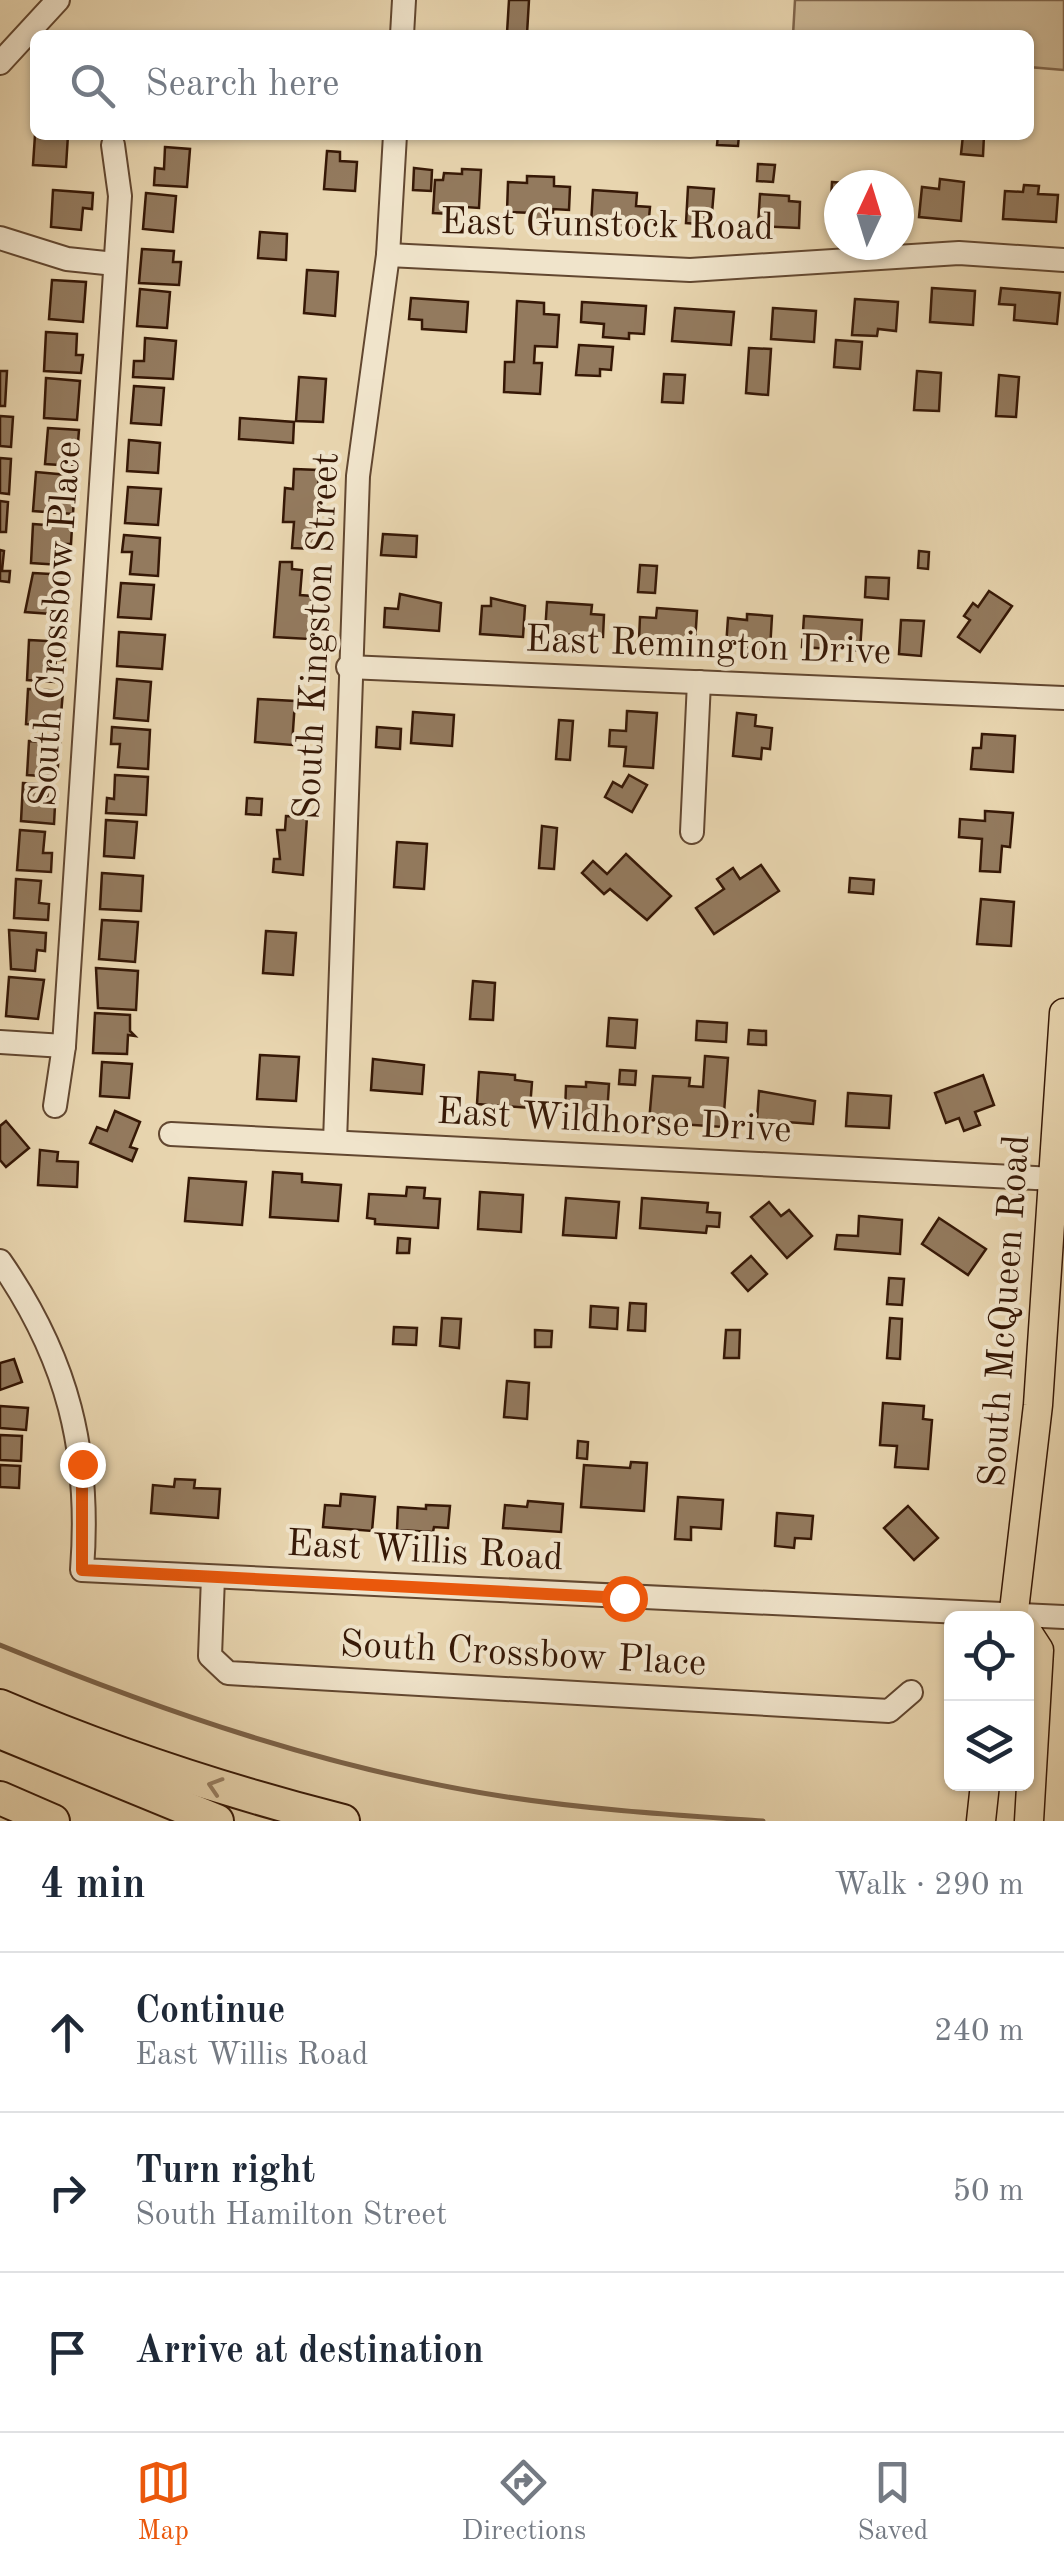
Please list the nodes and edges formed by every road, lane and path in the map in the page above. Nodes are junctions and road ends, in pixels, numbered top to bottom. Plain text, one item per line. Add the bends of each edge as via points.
1 (58, 0) edge
2 (404, 0) edge
3 (30, 30) edge
4 (30, 30) edge
5 (402, 30) edge
6 (0, 63) edge
7 (396, 140) edge
8 (113, 145) dead end
9 (0, 238) edge
10 (388, 255) junction
11 (1064, 260) edge
12 (116, 264) junction
13 (348, 667) junction
14 (699, 682) junction
15 (1064, 698) edge
16 (692, 832) dead end
17 (1064, 1013) edge
18 (0, 1042) edge
19 (64, 1046) junction
20 (55, 1106) dead end
21 (171, 1134) dead end
22 (335, 1142) junction
23 (1054, 1179) junction
24 (0, 1261) edge
25 (212, 1577) junction
26 (1020, 1611) edge
27 (944, 1616) edge
28 (1064, 1616) edge
29 (1034, 1619) edge
30 (1034, 1644) edge
31 (911, 1692) dead end
32 (0, 1706) edge
33 (0, 1732) edge
34 (984, 1791) edge
35 (0, 1798) edge
36 (53, 1821) edge
37 (218, 1821) edge
38 (342, 1821) edge
39 (981, 1821) edge
40 (1029, 1821) edge

1 - 3 street
2 - 5 street
4 - 6 street
7 - 10 street, South Kingston Street
8 - 12 street, South Crossbow Place via 120,196
9 - 12 street via 67,259
10 - 11 street, East Gunstock Road via 690,270 959,253
10 - 13 street, South Kingston Street via 358,476
12 - 19 street, South Crossbow Place
13 - 14 street, East Remington Drive
13 - 22 street, South Kingston Street
14 - 15 street, East Remington Drive
14 - 16 street
17 - 23 main road, South McQueen Road
18 - 19 street
19 - 20 street, South Crossbow Place
21 - 22 street, East Wildhorse Drive
22 - 23 street, East Wildhorse Drive
23 - 26 main road, South McQueen Road
24 - 25 street, East Willis Road via 56,1356 73,1414 85,1500 82,1570
25 - 27 street, East Willis Road
25 - 31 street, South Crossbow Place via 210,1656 228,1673 889,1711
28 - 29 street, East Willis Road
30 - 40 main road, South McQueen Road
38 -> 32 highway via 105,1751
33 - 37 highway
34 - 39 main road
35 - 36 highway

